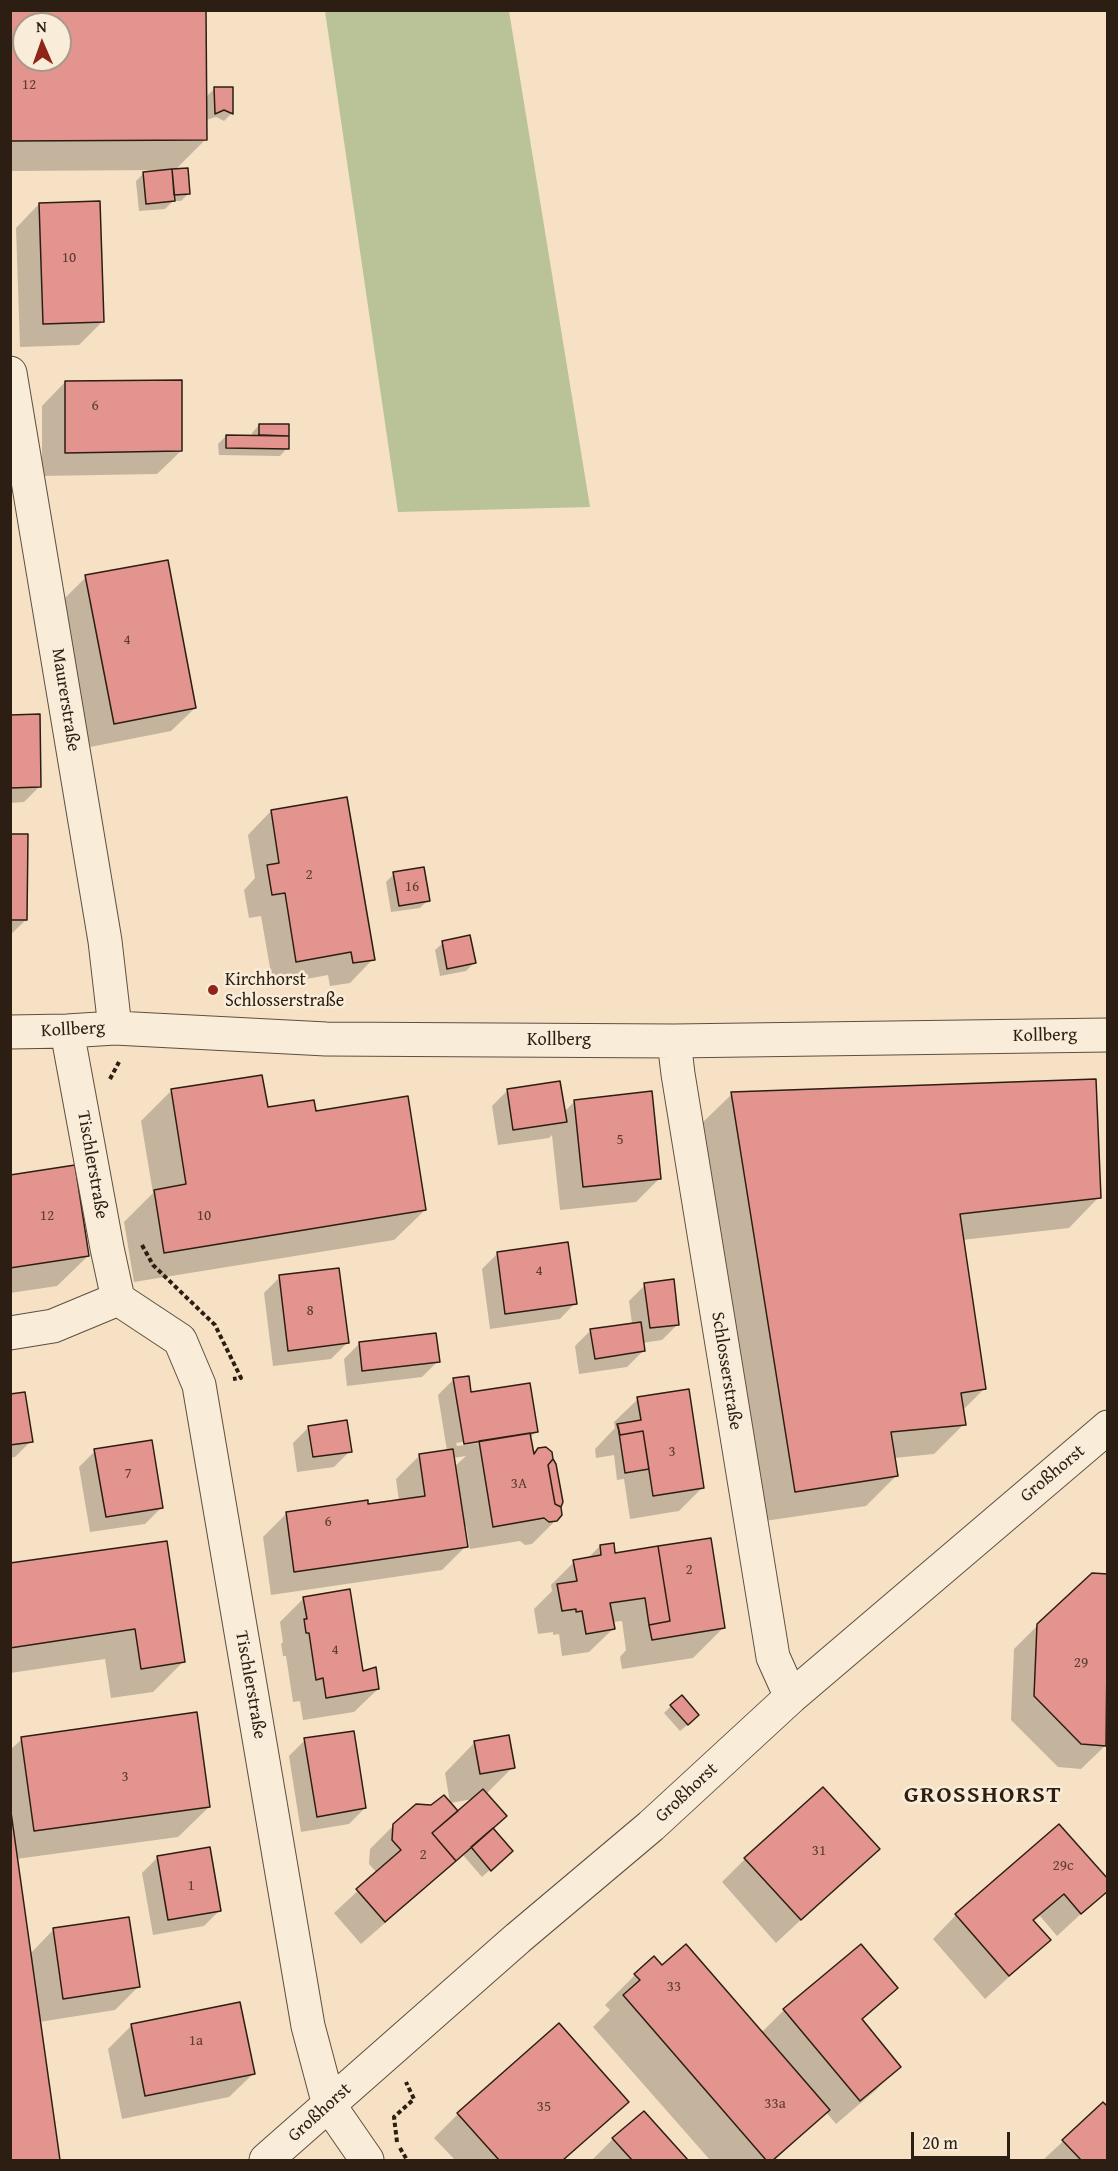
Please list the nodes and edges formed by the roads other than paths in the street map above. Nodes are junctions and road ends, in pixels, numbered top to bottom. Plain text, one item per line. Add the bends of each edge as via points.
1 (10, 373) edge
2 (67, 1031) junction
3 (10, 1032) edge
4 (1107, 1035) edge
5 (119, 1041) junction
6 (674, 1041) junction
7 (118, 1299) junction
8 (10, 1333) edge
9 (1107, 1427) edge
10 (791, 1697) junction
11 (329, 2105) junction
12 (266, 2160) edge
13 (367, 2160) edge

1 - 5 street, Maurerstraße
2 - 3 street, Kollberg
2 - 5 street, Kollberg
2 - 7 street, Tischlerstraße
4 - 6 street, Kollberg
5 - 6 street, Kollberg
6 - 10 street, Schlosserstraße via 773,1657
7 - 8 street via 53,1326
7 - 11 street, Tischlerstraße via 180,1340 199,1385 308,2026
9 - 10 street, Großhorst
10 - 11 street, Großhorst via 651,1826
11 - 12 street, Großhorst
11 - 13 street, Tischlerstraße

